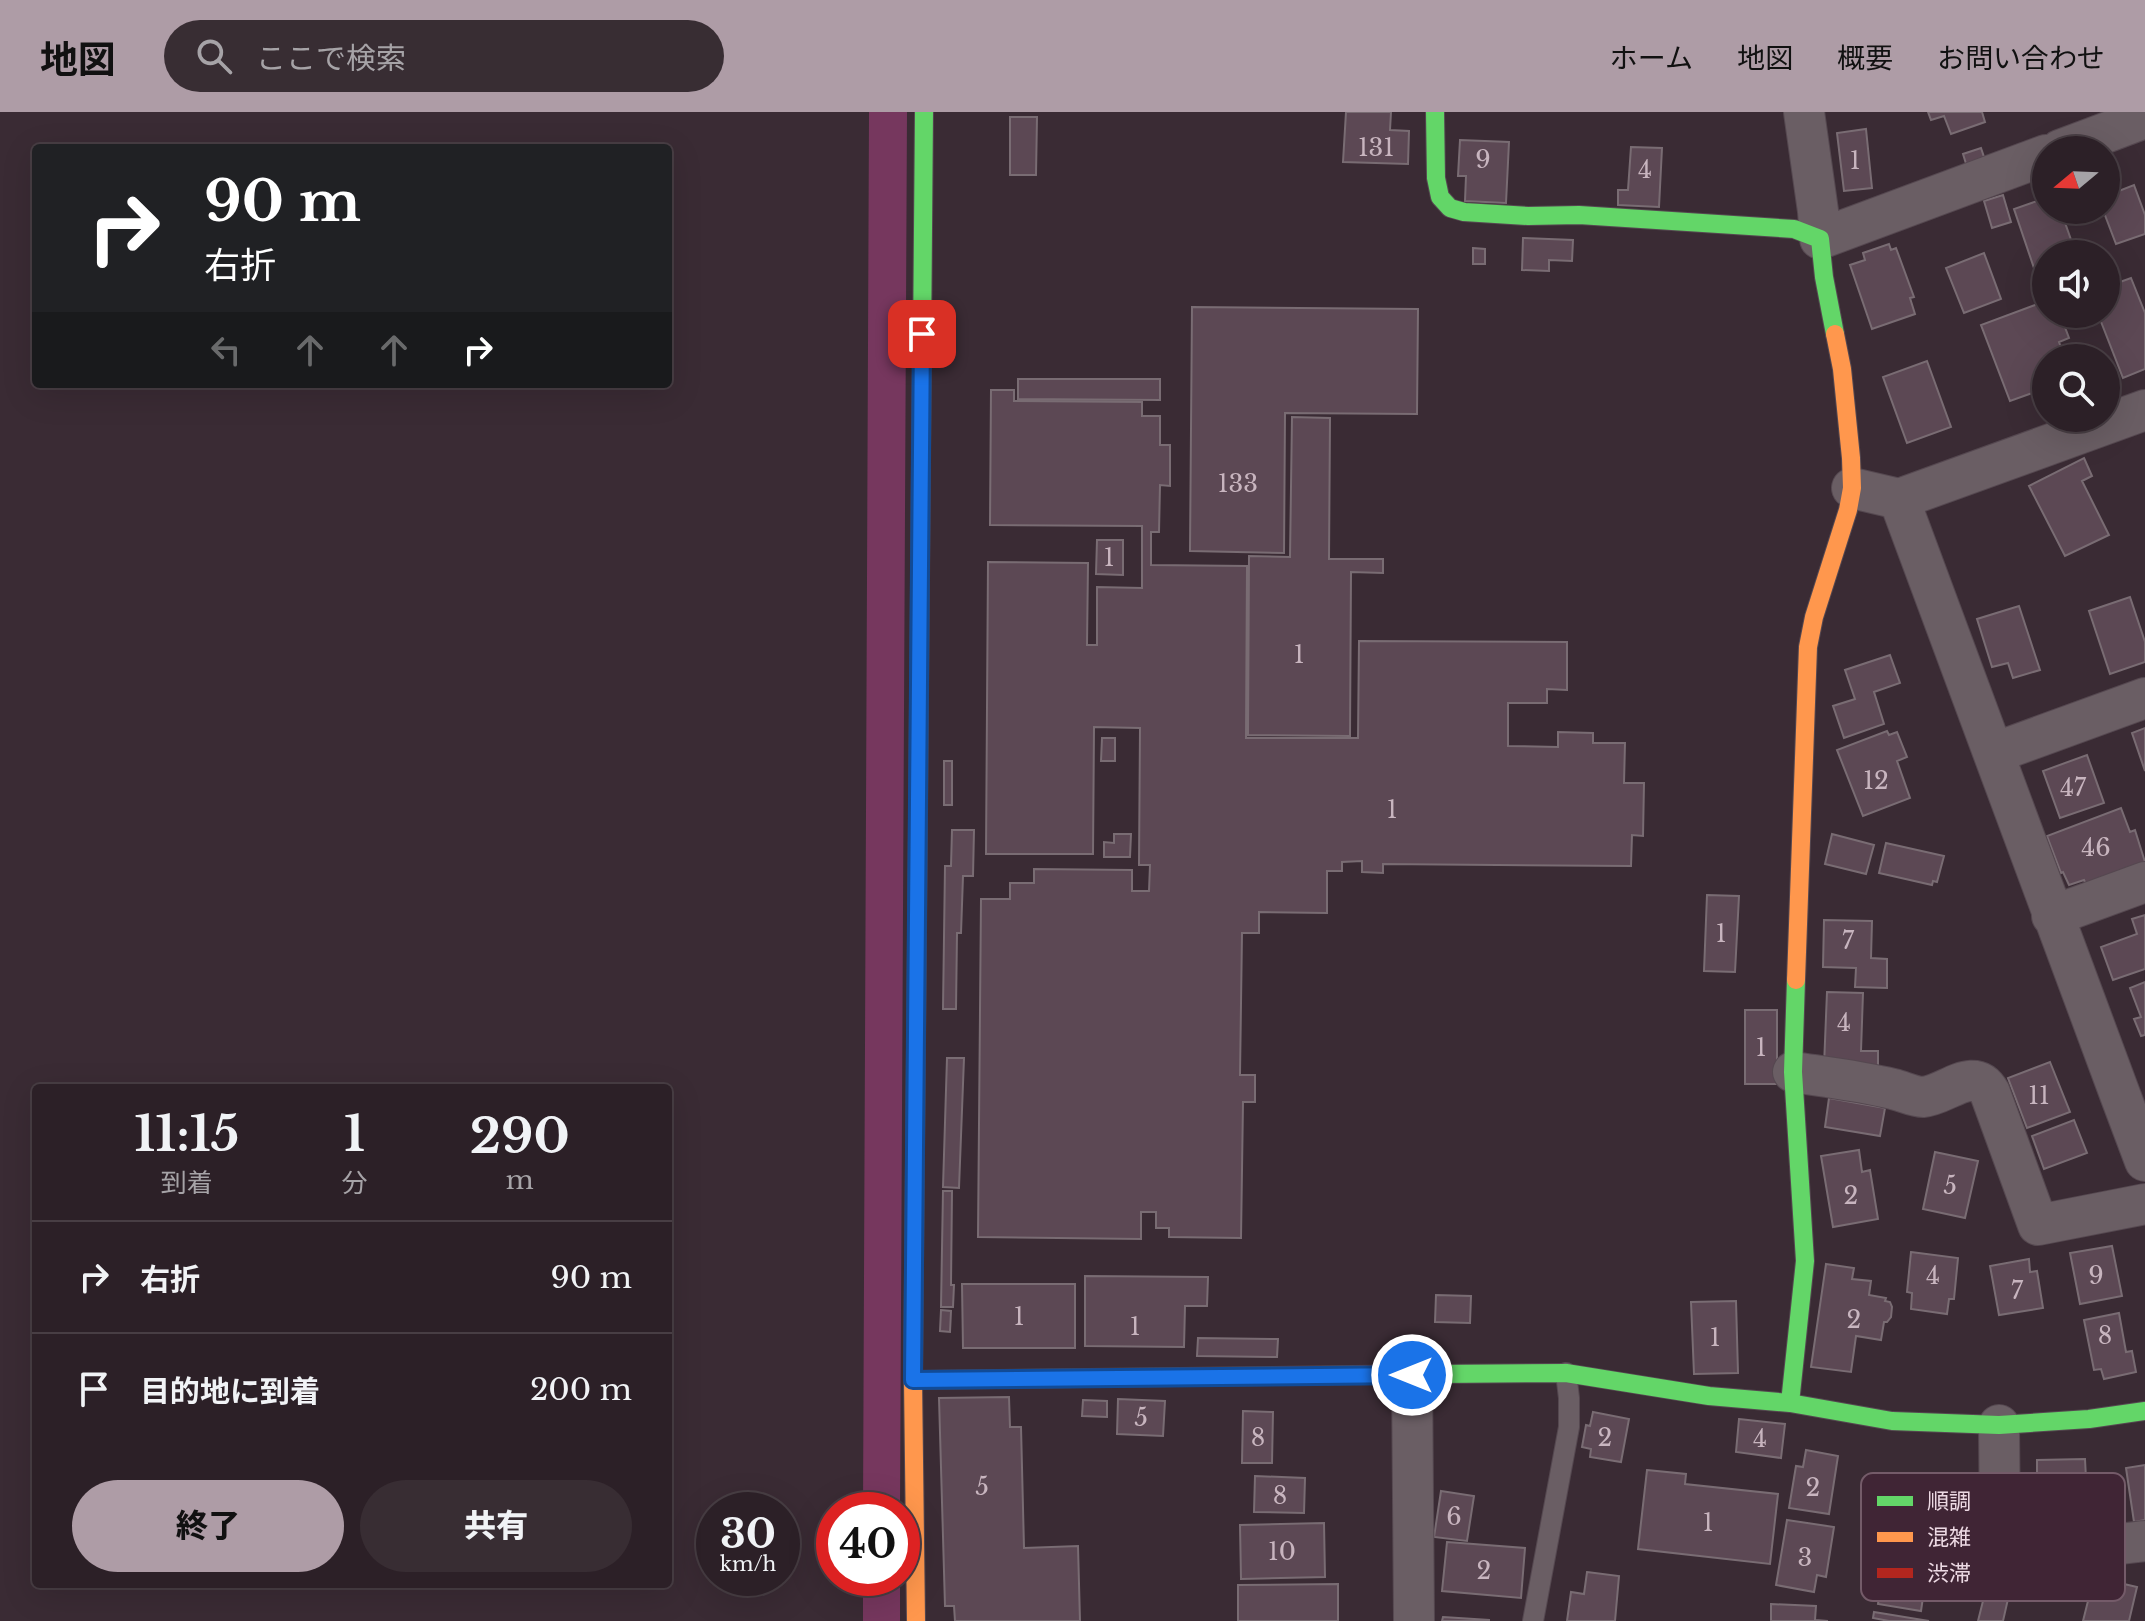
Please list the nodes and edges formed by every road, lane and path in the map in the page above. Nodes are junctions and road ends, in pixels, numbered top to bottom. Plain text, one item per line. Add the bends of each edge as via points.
1 (924, 112) edge
2 (1435, 112) edge
3 (1804, 112) edge
4 (2145, 118) edge
5 (2097, 136) edge
6 (2032, 160) edge
7 (1820, 239) junction
8 (2145, 410) edge
9 (1852, 488) junction
10 (1899, 499) junction
11 (2145, 698) edge
12 (1994, 753) junction
13 (2145, 882) edge
14 (2052, 916) junction
15 (1793, 1072) junction
16 (2129, 1072) edge
17 (2145, 1161) edge
18 (2145, 1204) edge
19 (1566, 1373) junction
20 (1412, 1375) junction
21 (913, 1380) junction
22 (1790, 1403) junction
23 (2145, 1411) edge
24 (1999, 1425) junction
25 (1999, 1473) edge
26 (2145, 1541) edge
27 (2125, 1543) edge
28 (916, 1621) edge
29 (1414, 1621) edge
30 (1533, 1621) edge

1 - 21 street
2 - 7 street via 1436,178 1440,197 1450,208 1794,229
3 - 7 street
4 - 5 street
6 - 7 street
7 - 9 street via 1842,369
8 - 10 street
9 - 10 street
9 - 15 street via 1808,647
10 - 12 street
11 - 12 street
12 - 14 street
13 - 14 street
14 - 16 street
15 - 18 street via 1923,1097 1978,1080 1990,1093 2038,1225
15 - 22 street via 1805,1261
16 - 17 street
19 - 20 street
19 - 22 street
19 - 30 lane via 1569,1427
20 - 21 street
20 - 29 street
21 - 28 street
22 - 24 street via 1892,1421
23 - 24 street
24 - 25 street
26 - 27 street

